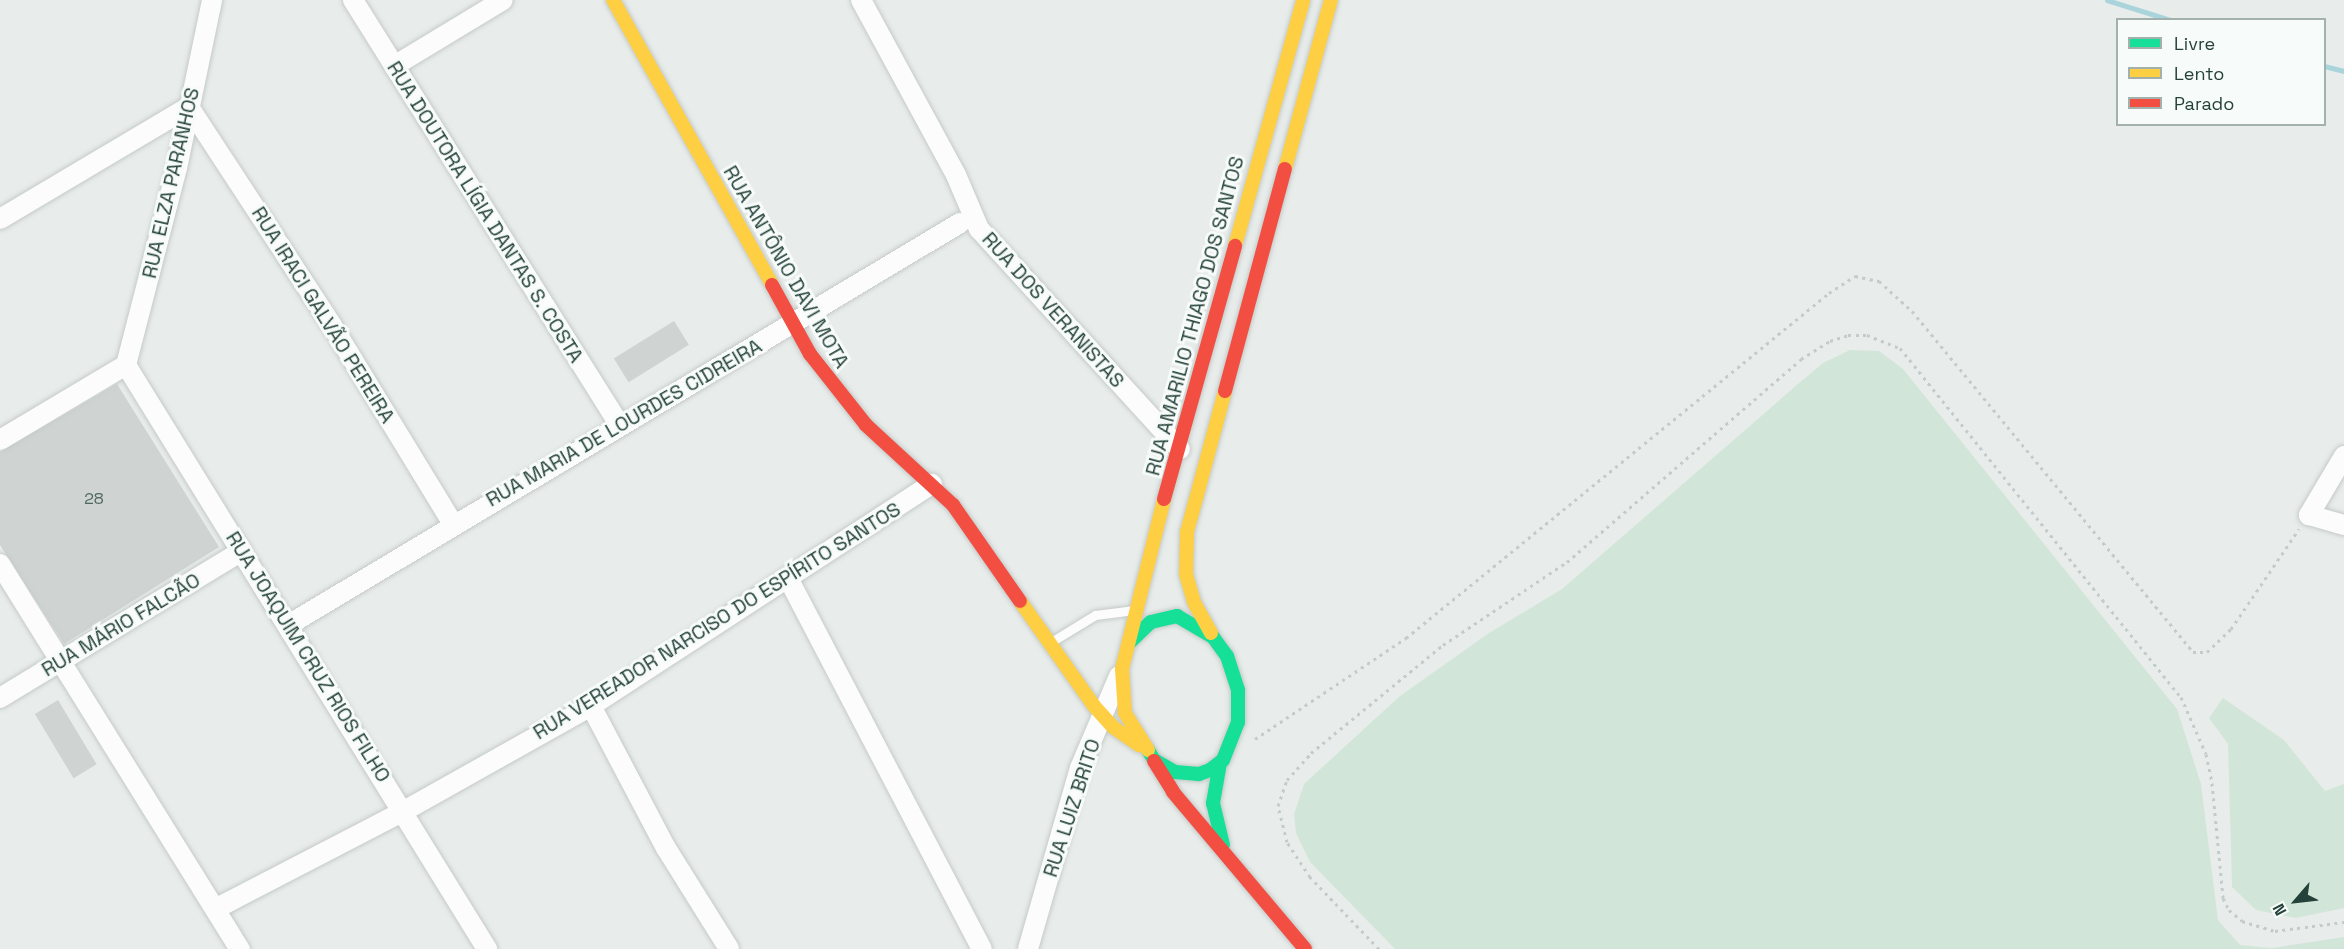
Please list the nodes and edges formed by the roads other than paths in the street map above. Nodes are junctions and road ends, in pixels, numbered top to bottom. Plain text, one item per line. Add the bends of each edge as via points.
1 (212, 0) edge
2 (352, 0) edge
3 (503, 0) edge
4 (612, 0) edge
5 (861, 0) edge
6 (1303, 0) edge
7 (1331, 0) edge
8 (394, 66) junction
9 (189, 107) junction
10 (0, 219) edge
11 (960, 223) dead end
12 (792, 324) junction
13 (126, 365) junction
14 (618, 424) junction
15 (0, 440) edge
16 (1179, 449) junction
17 (2344, 456) edge
18 (932, 484) junction
19 (453, 524) junction
20 (2344, 525) edge
21 (242, 552) junction
22 (0, 564) edge
23 (789, 580) junction
24 (1177, 601) dead end
25 (1156, 602) dead end
26 (1194, 602) junction
27 (1137, 610) junction
28 (290, 624) junction
29 (1213, 637) junction
30 (1050, 642) junction
31 (1129, 642) junction
32 (62, 662) junction
33 (1122, 669) junction
34 (0, 698) edge
35 (591, 706) junction
36 (1103, 717) junction
37 (1143, 747) junction
38 (1154, 760) junction
39 (1220, 763) junction
40 (404, 811) junction
41 (1229, 858) junction
42 (215, 909) junction
43 (240, 949) edge
44 (487, 949) edge
45 (729, 949) edge
46 (982, 949) edge
47 (1028, 949) edge
48 (1305, 949) edge

1 - 9 street, RUA ELZA PARANHOS
2 - 8 street, RUA DOUTORA LÍGIA DANTAS S. COSTA
3 - 8 street
4 - 12 main road, RUA ANTÔNIO DAVI MOTA
5 - 16 street, RUA DOS VERANISTAS via 956,175 979,230
6 - 16 main road, RUA AMARILIO THIAGO DOS SANTOS
7 - 26 main road via 1192,507 1185,552
8 - 14 street, RUA DOUTORA LÍGIA DANTAS S. COSTA
9 - 10 street
9 - 13 street, RUA ELZA PARANHOS
9 - 19 street, RUA IRACI GALVÃO PEREIRA via 325,315
11 - 12 street, RUA MARIA DE LOURDES CIDREIRA
12 - 14 street, RUA MARIA DE LOURDES CIDREIRA
12 - 18 main road, RUA ANTÔNIO DAVI MOTA via 846,403
13 - 15 street
13 - 21 street, RUA JOAQUIM CRUZ RIOS FILHO
14 - 19 street, RUA MARIA DE LOURDES CIDREIRA
16 - 27 main road, RUA AMARILIO THIAGO DOS SANTOS
17 - 20 street via 2309,515
18 - 23 street, RUA VEREADOR NARCISO DO ESPÍRITO SANTOS
18 - 30 main road, RUA ANTÔNIO DAVI MOTA via 975,532
19 - 28 street, RUA MARIA DE LOURDES CIDREIRA
21 - 28 street, RUA JOAQUIM CRUZ RIOS FILHO
21 - 32 street, RUA MÁRIO FALCÃO
22 - 32 street
23 - 35 street, RUA VEREADOR NARCISO DO ESPÍRITO SANTOS
23 - 46 street
24 - 26 main road
25 - 27 main road
26 - 29 main road
27 - 30 lane via 1095,615
27 - 31 main road, RUA AMARILIO THIAGO DOS SANTOS
28 - 40 street, RUA JOAQUIM CRUZ RIOS FILHO
29 - 31 main road via 1187,620 1163,617 1151,622
29 - 39 main road via 1235,674 1240,706 1232,742
30 - 36 main road, RUA ANTÔNIO DAVI MOTA
31 - 33 main road
32 - 34 street, RUA MÁRIO FALCÃO
32 - 42 street
33 - 36 street, RUA LUIZ BRITO
33 - 37 main road via 1125,713
35 - 40 street, RUA VEREADOR NARCISO DO ESPÍRITO SANTOS
35 - 45 street via 666,848
36 - 37 main road, RUA ANTÔNIO DAVI MOTA
36 - 47 street, RUA LUIZ BRITO via 1080,768
37 - 38 main road
38 - 39 main road via 1164,768 1187,774 1199,774
38 - 41 main road via 1173,792
39 - 41 main road via 1213,803
40 - 42 street, RUA VEREADOR NARCISO DO ESPÍRITO SANTOS
40 - 44 street, RUA JOAQUIM CRUZ RIOS FILHO
41 - 48 main road
42 - 43 street

